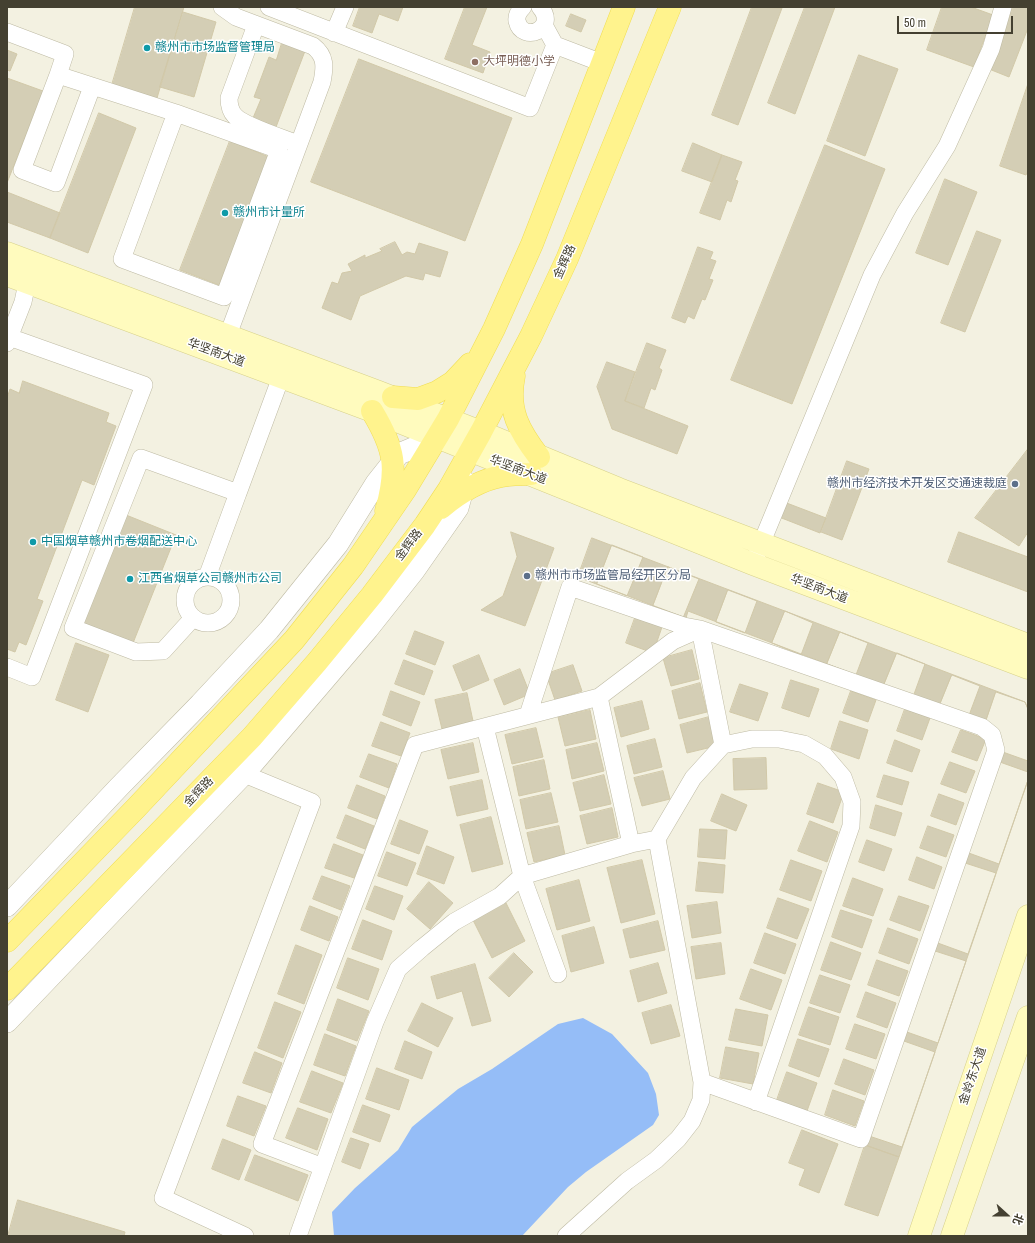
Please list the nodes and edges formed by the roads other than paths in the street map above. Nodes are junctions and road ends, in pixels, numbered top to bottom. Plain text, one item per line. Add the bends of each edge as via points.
1 (222, 7) edge
2 (268, 7) edge
3 (345, 7) edge
4 (523, 7) edge
5 (540, 7) edge
6 (624, 7) edge
7 (670, 7) edge
8 (1003, 7) edge
9 (256, 25) junction
10 (544, 25) junction
11 (7, 32) edge
12 (334, 32) junction
13 (555, 44) junction
14 (602, 63) junction
15 (58, 75) junction
16 (92, 86) junction
17 (176, 113) junction
18 (298, 144) junction
19 (7, 253) edge
20 (7, 275) edge
21 (27, 283) junction
22 (228, 335) junction
23 (8, 340) edge
24 (486, 345) junction
25 (518, 361) junction
26 (281, 377) junction
27 (393, 397) junction
28 (372, 411) junction
29 (448, 419) junction
30 (481, 432) junction
31 (437, 438) junction
32 (471, 452) junction
33 (393, 462) junction
34 (535, 466) junction
35 (463, 492) junction
36 (238, 493) junction
37 (383, 522) junction
38 (425, 524) junction
39 (761, 544) junction
40 (753, 564) junction
41 (207, 577) junction
42 (193, 618) junction
43 (700, 629) junction
44 (1028, 645) edge
45 (7, 667) edge
46 (1028, 668) edge
47 (599, 697) junction
48 (528, 715) junction
49 (484, 727) junction
50 (723, 745) junction
51 (244, 774) junction
52 (657, 838) junction
53 (630, 844) junction
54 (522, 876) junction
55 (7, 906) edge
56 (1028, 916) edge
57 (7, 941) edge
58 (558, 974) dead end
59 (7, 989) edge
60 (1028, 1017) edge
61 (7, 1022) edge
62 (702, 1082) junction
63 (756, 1102) junction
64 (323, 1167) junction
65 (245, 1236) edge
66 (298, 1236) edge
67 (566, 1236) edge
68 (919, 1236) edge
69 (952, 1236) edge

1 - 9 street via 236,17
2 - 12 street
3 - 12 street
4 - 10 street via 517,16 520,28 530,33 541,30
5 - 10 street via 545,15
6 - 14 main road
7 - 25 main road, 金辉路 via 568,259
8 - 39 street via 991,49 947,146 905,213 872,275
9 - 18 street via 229,98 230,109 242,122
9 - 18 street via 313,46 322,57 322,82
10 - 13 street
11 - 15 street via 65,54
12 - 13 street via 530,108
13 - 14 street
14 - 24 main road via 532,244
15 - 16 street
15 - 16 street via 22,170 56,183
16 - 17 street
17 - 17 street via 122,259 224,297 279,150
18 - 22 street
19 - 22 main road, 华坚南大道
20 - 21 main road, 华坚南大道
21 - 23 street via 23,302
21 - 26 main road, 华坚南大道
22 - 27 main road, 华坚南大道
23 - 45 street via 144,385 32,677
24 - 27 main road via 453,382 436,392 418,399
24 - 29 main road
25 - 30 main road, 金辉路
25 - 34 main road via 511,390 512,407 528,442
26 - 28 main road, 华坚南大道
26 - 36 street
27 - 29 main road, 华坚南大道
28 - 31 main road, 华坚南大道
28 - 33 main road via 389,443
29 - 30 main road, 华坚南大道
29 - 31 main road
30 - 32 main road, 金辉路
30 - 34 main road, 华坚南大道
31 - 32 main road, 华坚南大道
31 - 33 street via 399,454
31 - 37 main road
32 - 34 main road, 华坚南大道
32 - 35 street
32 - 38 main road, 金辉路
33 - 37 main road via 393,478
33 - 55 street via 376,483 338,544 269,630
34 - 35 main road via 482,483
34 - 39 main road, 华坚南大道 via 619,490
34 - 40 main road, 华坚南大道
35 - 38 main road
35 - 51 street via 458,508 414,571
36 - 41 street
36 - 42 street via 141,458 73,628 136,652 163,651
37 - 57 main road via 353,566 294,640
38 - 59 main road, 金辉路 via 362,608 252,737
39 - 40 street
39 - 44 main road, 华坚南大道
40 - 46 main road, 华坚南大道
41 - 42 street via 193,582 185,595 186,610
41 - 42 street via 221,581 226,586 230,593 230,608 226,615 209,624
43 - 47 street via 673,642
43 - 48 street via 684,626 570,587
43 - 50 street
43 - 63 street via 982,727 992,735 996,750 861,1139
47 - 48 street
47 - 53 street
48 - 49 street
49 - 54 street
49 - 64 street via 415,745 262,1144
50 - 52 street via 693,778
50 - 63 street via 752,739 779,739 804,744 825,756 843,777 852,802 851,826
51 - 61 street
51 - 65 street via 312,802 163,1198
52 - 53 street
52 - 62 street
53 - 54 street
54 - 58 street
54 - 64 street via 500,896 454,922 398,969 375,1022
56 - 68 main road, 金岭东大道
60 - 69 main road
62 - 63 street
62 - 67 street via 701,1100 692,1121 678,1139
64 - 66 street

